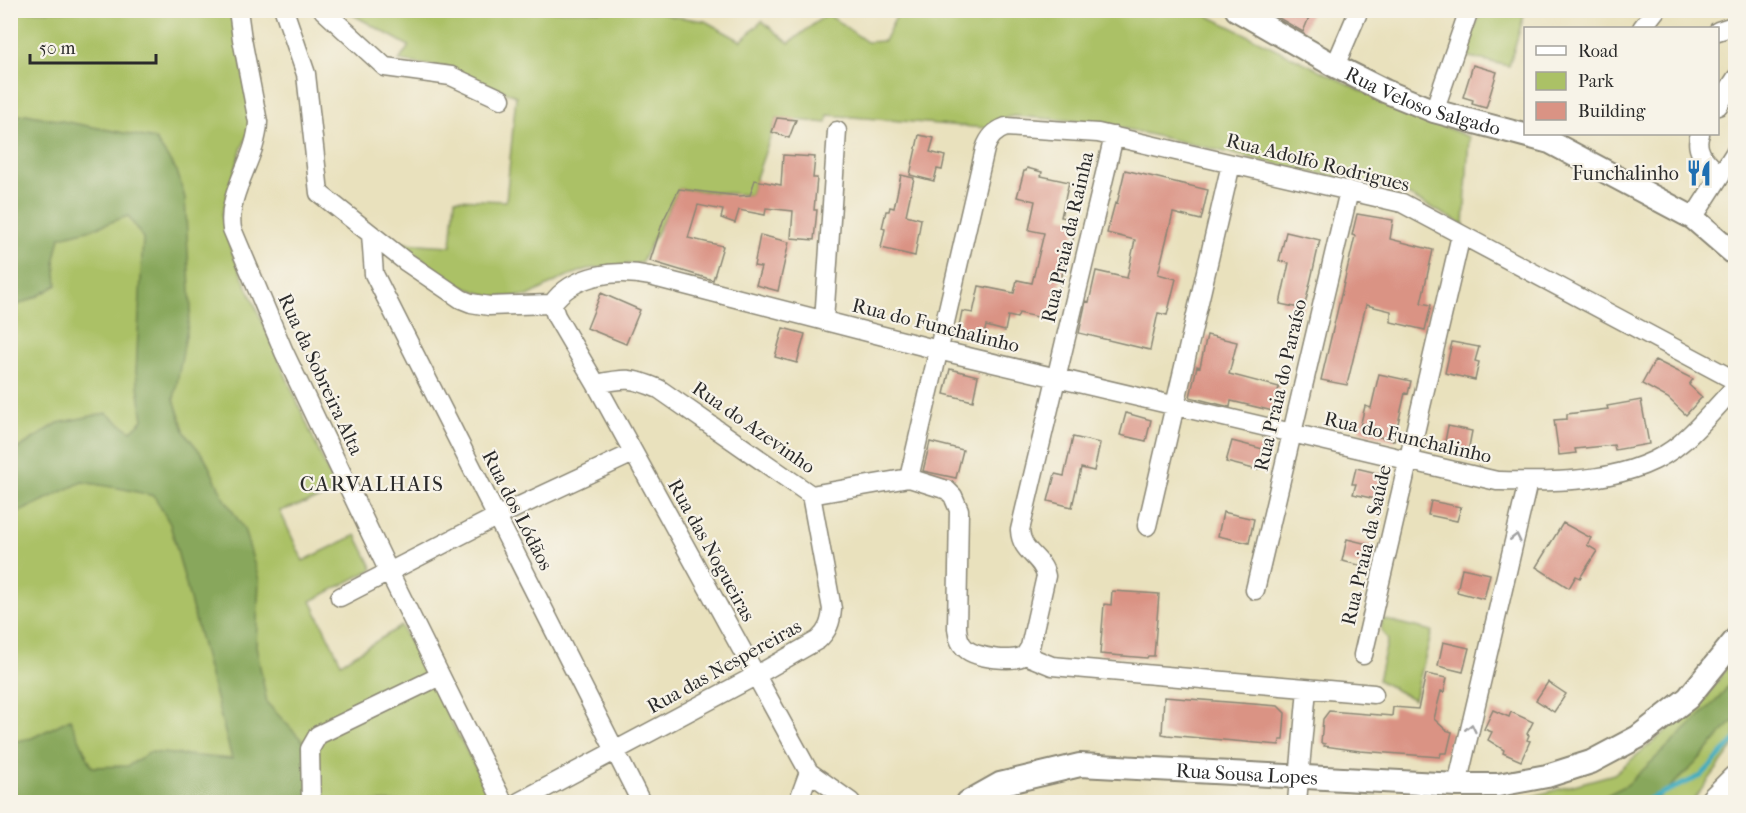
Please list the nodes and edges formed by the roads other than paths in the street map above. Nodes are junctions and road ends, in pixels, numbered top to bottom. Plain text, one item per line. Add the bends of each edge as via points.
1 (238, 10) edge
2 (284, 10) edge
3 (323, 10) edge
4 (1359, 10) edge
5 (1469, 10) edge
6 (1656, 10) edge
7 (1244, 12) edge
8 (1736, 26) edge
9 (1643, 27) edge
10 (1719, 31) edge
11 (1335, 66) junction
12 (1736, 78) edge
13 (501, 99) dead end
14 (1719, 104) edge
15 (1434, 111) junction
16 (837, 131) dead end
17 (1524, 131) edge
18 (1700, 135) edge
19 (1114, 136) junction
20 (1554, 138) edge
21 (1736, 151) edge
22 (1232, 164) junction
23 (1720, 176) junction
24 (1349, 191) junction
25 (1693, 218) junction
26 (370, 234) junction
27 (1461, 235) junction
28 (1736, 255) edge
29 (552, 304) junction
30 (824, 321) junction
31 (938, 350) junction
32 (1058, 378) junction
33 (1736, 381) edge
34 (596, 384) junction
35 (1736, 386) edge
36 (1175, 406) junction
37 (1292, 434) junction
38 (633, 453) junction
39 (1409, 461) junction
40 (909, 478) junction
41 (1528, 482) junction
42 (811, 495) junction
43 (496, 517) junction
44 (1147, 526) dead end
45 (389, 572) junction
46 (1255, 590) dead end
47 (340, 597) dead end
48 (1736, 639) edge
49 (1026, 655) junction
50 (1363, 655) dead end
51 (440, 676) junction
52 (756, 676) junction
53 (1307, 689) junction
54 (1374, 694) dead end
55 (615, 750) junction
56 (809, 772) junction
57 (1299, 776) junction
58 (1736, 781) edge
59 (1458, 785) junction
60 (311, 802) edge
61 (503, 802) edge
62 (519, 802) edge
63 (641, 802) edge
64 (798, 802) edge
65 (851, 802) edge
66 (968, 802) edge
67 (1297, 802) edge
68 (1715, 802) edge

1 - 45 street, Rua da Sobreira Alta via 258,122 230,216 232,229 284,352
2 - 26 street via 306,74 319,194
3 - 13 street via 385,67 451,76
4 - 11 street
5 - 15 street
6 - 9 street
7 - 11 street, Rua Veloso Salgado
8 - 10 street
11 - 15 street, Rua Veloso Salgado
12 - 14 street
15 - 17 street, Rua Veloso Salgado
16 - 30 street
18 - 23 street via 1698,148
19 - 22 street, Rua Adolfo Rodrigues
19 - 31 street, Rua Adolfo Rodrigues via 1013,127 995,132 985,149
19 - 32 street, Rua Praia da Rainha
20 - 25 street, Rua Veloso Salgado
21 - 23 street
22 - 24 street, Rua Adolfo Rodrigues
22 - 36 street
23 - 25 street
24 - 27 street, Rua Adolfo Rodrigues via 1402,203
24 - 37 street, Rua Praia do Paraíso
25 - 28 street, Rua Veloso Salgado
26 - 29 street via 461,299 489,306
26 - 43 street, Rua dos Lódãos via 374,274
27 - 33 street, Rua Adolfo Rodrigues
27 - 39 street, Rua Praia da Saúde
29 - 30 street, Rua do Funchalinho via 581,280 634,273
29 - 34 street, Rua das Nogueiras
30 - 31 street, Rua do Funchalinho
31 - 32 street, Rua do Funchalinho
31 - 40 street
32 - 36 street, Rua do Funchalinho
32 - 49 street, Rua Praia da Rainha via 1020,530 1024,546 1046,576
34 - 38 street, Rua das Nogueiras
34 - 42 street, Rua do Azevinho via 623,378 659,389
35 - 41 street, Rua do Funchalinho via 1682,442 1643,466 1610,475
36 - 37 street, Rua do Funchalinho
36 - 44 street
37 - 39 street, Rua do Funchalinho
37 - 46 street, Rua Praia do Paraíso
38 - 43 street
38 - 52 street, Rua das Nogueiras
39 - 41 street, Rua do Funchalinho via 1497,481
39 - 50 street, Rua Praia da Saúde
40 - 42 street, Rua do Azevinho
40 - 49 street, Rua do Azevinho via 947,490 957,503 957,627 963,645 976,654 998,658 1014,660
59 -> 41 street
42 - 52 street, Rua das Nespereiras via 832,609 830,625 818,640
43 - 45 street
43 - 55 street, Rua dos Lódãos
45 - 47 street
45 - 51 street, Rua da Sobreira Alta
48 - 59 street, Rua Sousa Lopes via 1688,698 1638,737 1591,762 1547,776 1498,785
49 - 53 street via 1053,666
51 - 60 street via 318,735 310,749
51 - 61 street, Rua da Sobreira Alta
52 - 55 street, Rua das Nespereiras
52 - 56 street, Rua das Nogueiras
53 - 54 street
53 - 57 street
55 - 62 street, Rua das Nespereiras
55 - 63 street, Rua dos Lódãos
56 - 64 street
56 - 65 street, Rua das Nogueiras
57 - 59 street, Rua Sousa Lopes
57 - 66 street, Rua Sousa Lopes via 1080,765 1000,784
57 - 67 street
58 - 68 highway

